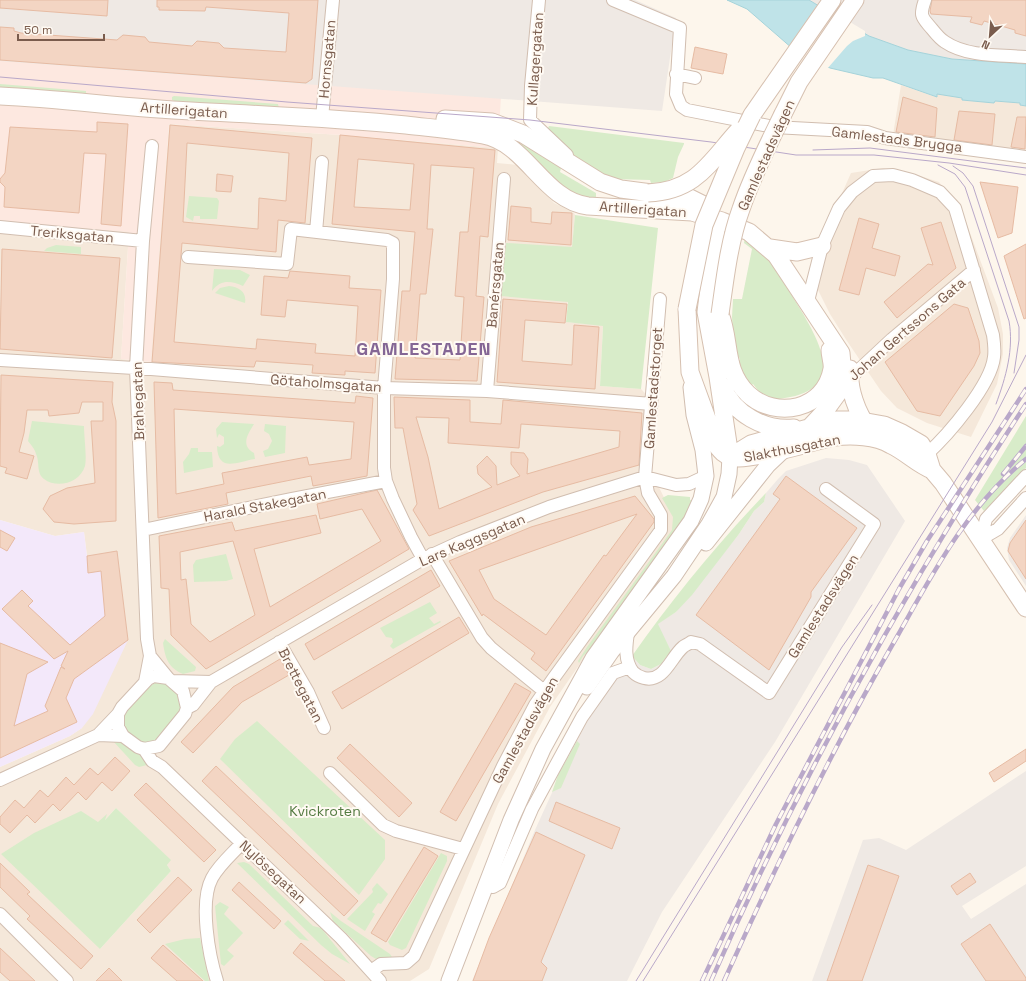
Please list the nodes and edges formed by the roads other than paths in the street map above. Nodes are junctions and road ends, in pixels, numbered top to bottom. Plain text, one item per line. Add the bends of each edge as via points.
1 (333, 0) edge
2 (539, 0) edge
3 (613, 0) edge
4 (832, 0) edge
5 (855, 0) edge
6 (925, 0) edge
7 (1026, 56) edge
8 (676, 74) junction
9 (695, 78) dead end
10 (0, 96) edge
11 (752, 115) junction
12 (322, 118) junction
13 (369, 121) junction
14 (527, 127) junction
15 (427, 128) junction
16 (152, 146) dead end
17 (1026, 157) edge
18 (322, 162) dead end
19 (504, 178) dead end
20 (648, 193) junction
21 (710, 208) junction
22 (0, 227) edge
23 (316, 232) junction
24 (143, 240) junction
25 (822, 246) junction
26 (770, 248) junction
27 (188, 257) dead end
28 (974, 270) junction
29 (660, 299) dead end
30 (808, 301) junction
31 (713, 313) junction
32 (828, 334) junction
33 (0, 360) edge
34 (136, 368) junction
35 (690, 372) junction
36 (718, 377) junction
37 (845, 384) junction
38 (384, 388) junction
39 (487, 391) junction
40 (652, 404) junction
41 (865, 421) junction
42 (810, 427) junction
43 (884, 442) junction
44 (785, 449) junction
45 (927, 454) junction
46 (730, 457) junction
47 (932, 470) junction
48 (706, 476) junction
49 (1026, 476) edge
50 (645, 477) junction
51 (386, 482) junction
52 (826, 489) dead end
53 (1026, 498) edge
54 (143, 530) junction
55 (981, 539) junction
56 (428, 556) junction
57 (674, 576) junction
58 (1026, 608) edge
59 (628, 633) junction
60 (279, 642) junction
61 (150, 656) junction
62 (630, 668) junction
63 (170, 680) junction
64 (145, 682) junction
65 (211, 682) junction
66 (544, 691) junction
67 (187, 708) junction
68 (118, 714) junction
69 (558, 723) junction
70 (324, 728) dead end
71 (98, 735) junction
72 (123, 736) junction
73 (161, 744) junction
74 (144, 749) junction
75 (543, 749) junction
76 (559, 757) junction
77 (162, 767) junction
78 (330, 773) dead end
79 (0, 780) edge
80 (242, 843) junction
81 (463, 849) junction
82 (486, 885) junction
83 (0, 914) edge
84 (371, 972) junction
85 (67, 981) edge
86 (218, 981) edge
87 (380, 981) edge
88 (449, 981) edge

1 - 12 street, Hornsgatan
2 - 14 street, Kullagergatan
3 - 8 street, Gamlestads Brygga via 680,28
4 - 11 main road, Gamlestadsvägen
5 - 31 main road, Gamlestadsvägen, bridge via 799,82 759,164 740,210
6 - 7 street via 921,12 924,22 944,42 955,48 981,53
8 - 9 street
8 - 17 street, Gamlestads Brygga via 677,101 691,111 774,127 867,132 885,138
10 - 12 main road, Artillerigatan via 170,110
11 - 20 main road, Artillerigatan, bridge via 700,175 674,190
11 - 21 main road, Gamlestadsvägen, bridge
12 - 13 main road, Artillerigatan
13 - 14 main road, Artillerigatan via 414,118 492,122
13 - 15 main road, Artillerigatan
14 - 15 street, Artillerigatan via 515,137 486,129 455,126
14 - 20 main road, Artillerigatan via 600,182 621,190
15 - 26 main road, Artillerigatan via 484,135 500,142 521,156 562,197 573,203 692,212 749,232
16 - 24 street, Brahegatan
18 - 23 street
19 - 39 street, Banérsgatan
20 - 21 main road, Artillerigatan, bridge via 690,198
21 - 31 main road, Gamlestadsvägen via 717,222 708,286
21 - 35 main road, Gamlestadsvägen, bridge via 704,225 687,309
22 - 24 street, Treriksgatan
23 - 27 street via 291,229 287,264
23 - 38 street via 387,240 393,243 393,279
24 - 34 street, Brahegatan
25 - 26 main road via 797,252
25 - 28 street via 839,208 852,192 873,176 893,175 940,192 955,208
25 - 30 street
26 - 30 main road, Artillerigatan via 783,262
28 - 37 street, Johan Gertssons Gata
28 - 45 street via 993,335 994,357 991,369 954,426
29 - 40 street, Gamlestadstorget
30 - 32 main road, Artillerigatan
31 - 32 main road, Artillerigatan via 724,324 728,359 740,384 757,400 778,409 798,408 821,392 832,368
31 - 36 main road, Gamlestadsvägen via 713,350
32 - 37 main road, Artillerigatan via 836,336 850,358
33 - 34 street, Götaholmsgatan
34 - 38 street, Götaholmsgatan
34 - 54 street, Brahegatan
35 - 46 main road, Gamlestadsvägen via 717,446
35 - 48 street, Gamlestadsvägen via 694,415 703,450
36 - 42 main road, Slakthusgatan via 728,398 751,419 770,427
36 - 46 main road, Gamlestadsvägen
37 - 41 main road, Artillerigatan
37 - 42 main road
38 - 39 street, Götaholmsgatan
38 - 51 street
39 - 40 street, Götaholmsgatan
40 - 50 street, Gamlestadstorget
41 - 42 main road, Slakthusgatan via 843,419
41 - 43 main road, Artillerigatan
41 - 45 main road, Slakthusgatan via 902,432 921,444
42 - 46 main road, Slakthusgatan via 751,444
43 - 44 main road, Slakthusgatan via 858,437 836,437
43 - 47 main road, Slakthusgatan via 919,465
44 - 46 main road, Slakthusgatan via 743,458
44 - 57 street, Gamlestadsvägen via 768,465 699,552
45 - 47 main road, Slakthusgatan
46 - 48 street
46 - 57 street, Gamlestadsvägen via 729,474 720,505
47 - 55 main road, Slakthusgatan
48 - 50 street via 689,484 676,485
48 - 69 street, Gamlestadsvägen via 701,499 691,521 593,658
49 - 55 street via 986,519
50 - 56 street, Lars Kaggsgatan via 550,507
50 - 66 street, Gamlestadsvägen via 648,493 661,515 659,534
51 - 54 street, Harald Stakegatan
51 - 56 street via 411,537
52 - 62 street, Gamlestadsvägen via 874,524 769,693 700,644 691,642 682,647 657,677 642,677
53 - 55 street via 998,530
54 - 61 street, Brahegatan via 147,639
55 - 58 main road, Slakthusgatan
56 - 60 street, Lars Kaggsgatan
56 - 66 street via 482,638
57 - 59 street, Gamlestadsvägen
59 - 62 street via 626,649
59 - 69 street, Gamlestadsvägen
60 - 65 street, Lars Kaggsgatan
60 - 70 street, Brettegatan via 308,692
61 - 63 street
61 - 64 street, Brahegatan
62 - 76 street via 613,673 582,717
63 - 64 street via 154,676
63 - 65 street
63 - 67 street via 183,691 188,702
64 - 68 street
65 - 67 street, Lars Kaggsgatan
66 - 81 street, Gamlestadsvägen via 503,766
67 - 73 street
68 - 71 street
68 - 72 street via 118,728
69 - 75 street, Gamlestadsvägen
71 - 72 street
71 - 79 street
72 - 74 street
73 - 74 street
73 - 77 street
74 - 77 street, Nylösegatan via 152,761
75 - 76 street
75 - 82 street, Gamlestadsvägen via 511,820
76 - 82 street via 532,809 500,883 493,887
77 - 80 street, Nylösegatan
78 - 81 street via 383,825 396,832
80 - 84 street, Nylösegatan via 341,938
80 - 86 street via 214,875 207,895 208,934 213,968
81 - 84 street, Gamlestadsvägen via 412,959 406,963 381,964
82 - 88 street, Gamlestadsvägen
83 - 85 street
84 - 87 street, Nylösegatan

